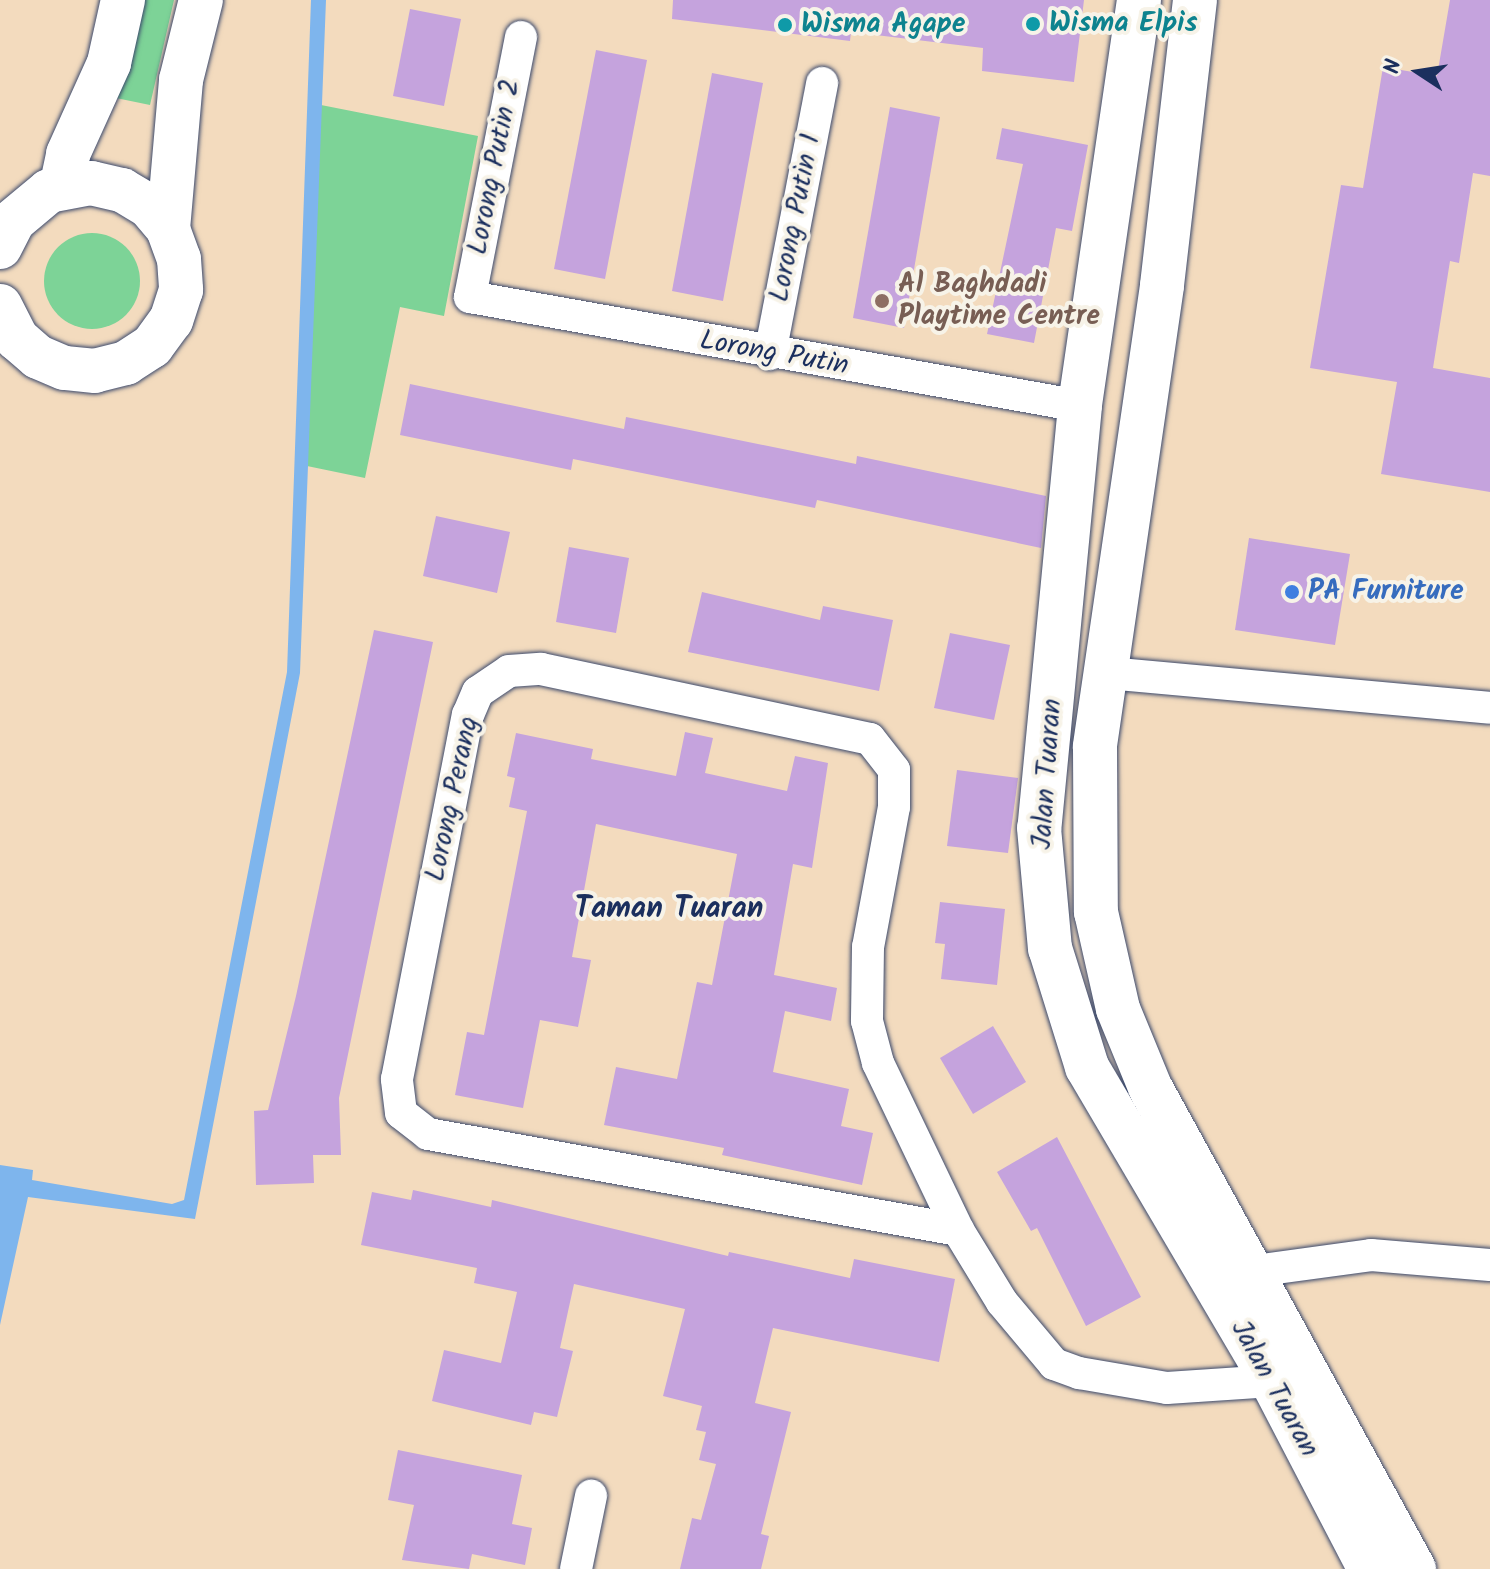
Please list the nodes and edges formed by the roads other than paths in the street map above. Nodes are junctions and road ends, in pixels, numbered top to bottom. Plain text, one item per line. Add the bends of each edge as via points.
1 (123, 0) edge
2 (201, 0) edge
3 (1139, 0) edge
4 (1195, 0) edge
5 (521, 37) dead end
6 (822, 83) dead end
7 (0, 181) edge
8 (55, 190) junction
9 (168, 229) junction
10 (0, 247) edge
11 (470, 297) joint
12 (0, 306) edge
13 (770, 354) junction
14 (1080, 406) junction
15 (1107, 673) junction
16 (1488, 708) dead end
17 (958, 1230) junction
18 (1490, 1265) edge
19 (1247, 1272) junction
20 (1272, 1381) junction
21 (591, 1496) dead end
22 (576, 1569) edge
23 (1370, 1569) edge
24 (1414, 1569) edge

1 - 8 main road via 109,63
2 - 9 main road via 181,80
3 - 14 main road, Jalan Tuaran
4 - 15 main road, Jalan Tuaran via 1162,286
5 - 11 street, Lorong Putin 2
6 - 13 street, Lorong Putin 1
7 - 8 main road
8 - 9 main road via 91,183 122,190 149,206
8 - 10 main road via 13,221
9 - 12 main road via 179,259 181,290 171,320 152,346 126,363 95,371 51,362 17,339
11 - 13 street, Lorong Putin
13 - 14 street, Lorong Putin
14 - 20 main road, Jalan Tuaran via 1039,828 1050,948 1087,1067
15 - 16 street
15 - 19 main road, Jalan Tuaran via 1095,747 1096,912 1118,1009 1150,1087
17 - 17 street, Lorong Perang via 878,1063 867,1021 868,947 894,807 894,770 870,739 541,669 509,671 478,692 468,715 397,1079 401,1113 428,1134
17 - 20 street, Lorong Perang via 1002,1302 1054,1364 1167,1388
18 - 19 street via 1371,1255
19 - 24 main road, Jalan Tuaran
20 - 23 main road, Jalan Tuaran
21 - 22 street

